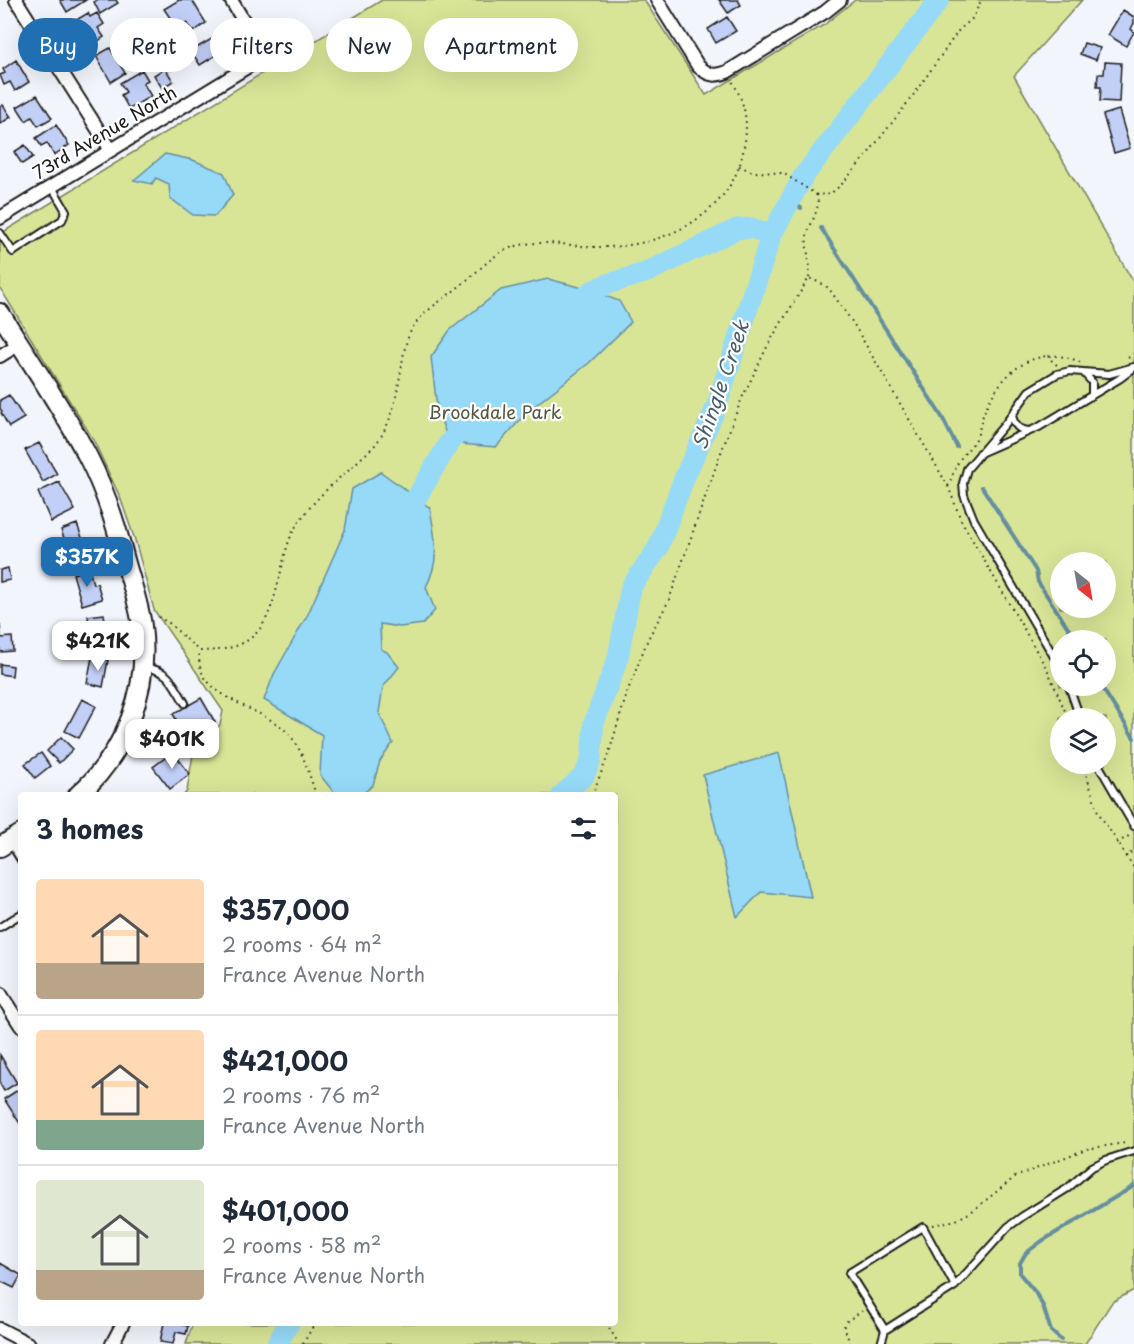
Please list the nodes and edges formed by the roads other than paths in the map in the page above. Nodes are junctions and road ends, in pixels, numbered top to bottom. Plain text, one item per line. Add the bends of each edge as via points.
1 (16, 0) edge
2 (231, 0) edge
3 (657, 0) edge
4 (840, 0) edge
5 (111, 150) junction
6 (52, 186) junction
7 (0, 218) edge
8 (0, 233) edge
9 (0, 313) edge
10 (20, 344) junction
11 (0, 356) edge
12 (1134, 367) edge
13 (1084, 373) junction
14 (1092, 396) junction
15 (1012, 414) junction
16 (1030, 431) junction
17 (977, 455) junction
18 (1050, 651) edge
19 (142, 667) junction
20 (185, 703) dead end
21 (1104, 774) edge
22 (85, 789) edge
23 (1134, 826) edge
24 (10, 840) edge
25 (18, 855) edge
26 (18, 917) edge
27 (0, 927) edge
28 (0, 993) edge
29 (18, 1021) edge
30 (1134, 1151) edge
31 (955, 1286) junction
32 (121, 1326) edge
33 (0, 1329) edge
34 (885, 1329) junction
35 (28, 1344) edge
36 (112, 1344) edge
37 (881, 1344) edge

1 - 5 street
2 - 5 street, 73rd Avenue North via 257,43 256,57 249,66
3 - 4 street via 698,66 708,74 722,74
5 - 6 street, 73rd Avenue North
6 - 7 street, 73rd Avenue North
6 - 8 lane via 66,211 62,220 13,252
9 - 10 street
10 - 11 street
10 - 19 street via 105,492 140,614
12 - 13 lane via 1109,374
12 - 14 lane
13 - 14 lane via 1092,382
13 - 15 lane via 1057,374 1038,384
14 - 16 lane
15 - 16 lane via 1017,427
15 - 17 lane
16 - 17 lane
17 - 18 lane via 964,476 968,508
19 - 20 lane via 160,669
19 - 22 street via 136,704 125,733 114,754
21 - 23 lane
24 - 25 lane
26 - 27 lane
28 - 29 street
30 - 31 lane via 1092,1167 1068,1188 1008,1227
31 - 34 lane
31 - 34 lane via 923,1227 849,1273
32 - 36 street
33 - 35 street
34 - 37 lane

